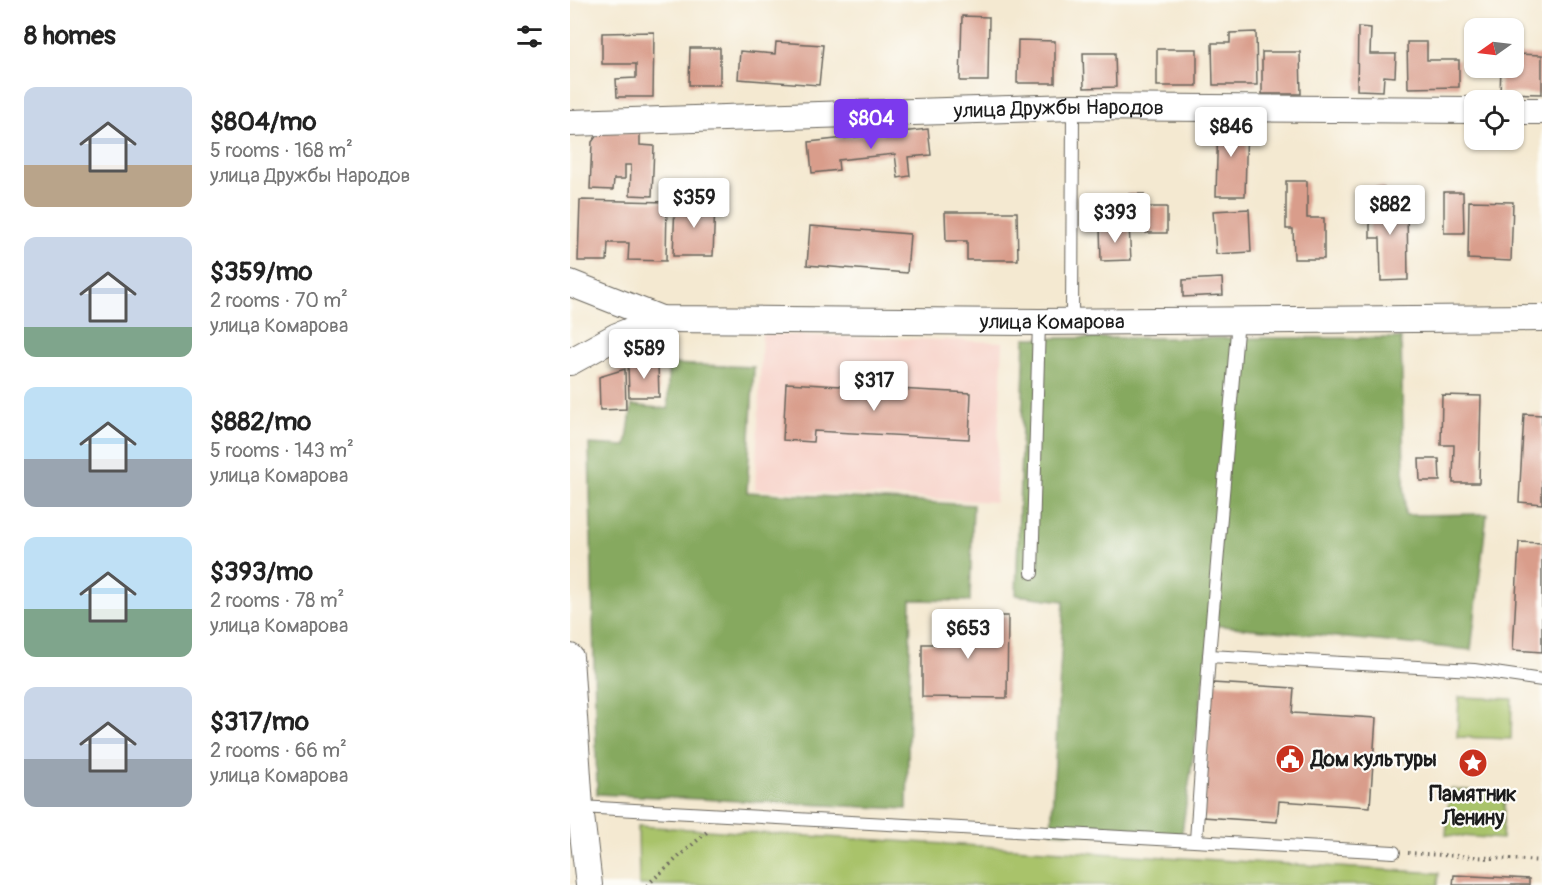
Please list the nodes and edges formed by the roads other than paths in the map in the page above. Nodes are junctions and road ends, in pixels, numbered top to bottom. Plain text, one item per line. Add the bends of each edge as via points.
1 (1073, 107) junction
2 (1464, 110) edge
3 (1524, 111) edge
4 (1542, 111) edge
5 (570, 123) edge
6 (570, 283) edge
7 (1542, 318) edge
8 (661, 319) junction
9 (1238, 320) junction
10 (1039, 322) junction
11 (1072, 322) junction
12 (570, 363) edge
13 (1032, 573) dead end
14 (1209, 656) junction
15 (570, 657) edge
16 (1542, 680) edge
17 (580, 807) junction
18 (1196, 840) junction
19 (1394, 852) road end
20 (589, 885) edge

1 - 2 street, улица Дружбы Народов
1 - 5 street, улица Дружбы Народов
1 - 11 lane
3 - 4 street
6 - 8 street, улица Комарова
7 - 9 street, улица Комарова
8 - 10 street, улица Комарова
8 - 12 street via 617,336
9 - 11 street, улица Комарова
9 - 14 lane
10 - 11 street, улица Комарова
10 - 13 lane
14 - 16 lane via 1474,670
14 - 18 lane
15 - 17 street
17 - 18 lane
17 - 20 street
18 - 19 lane

